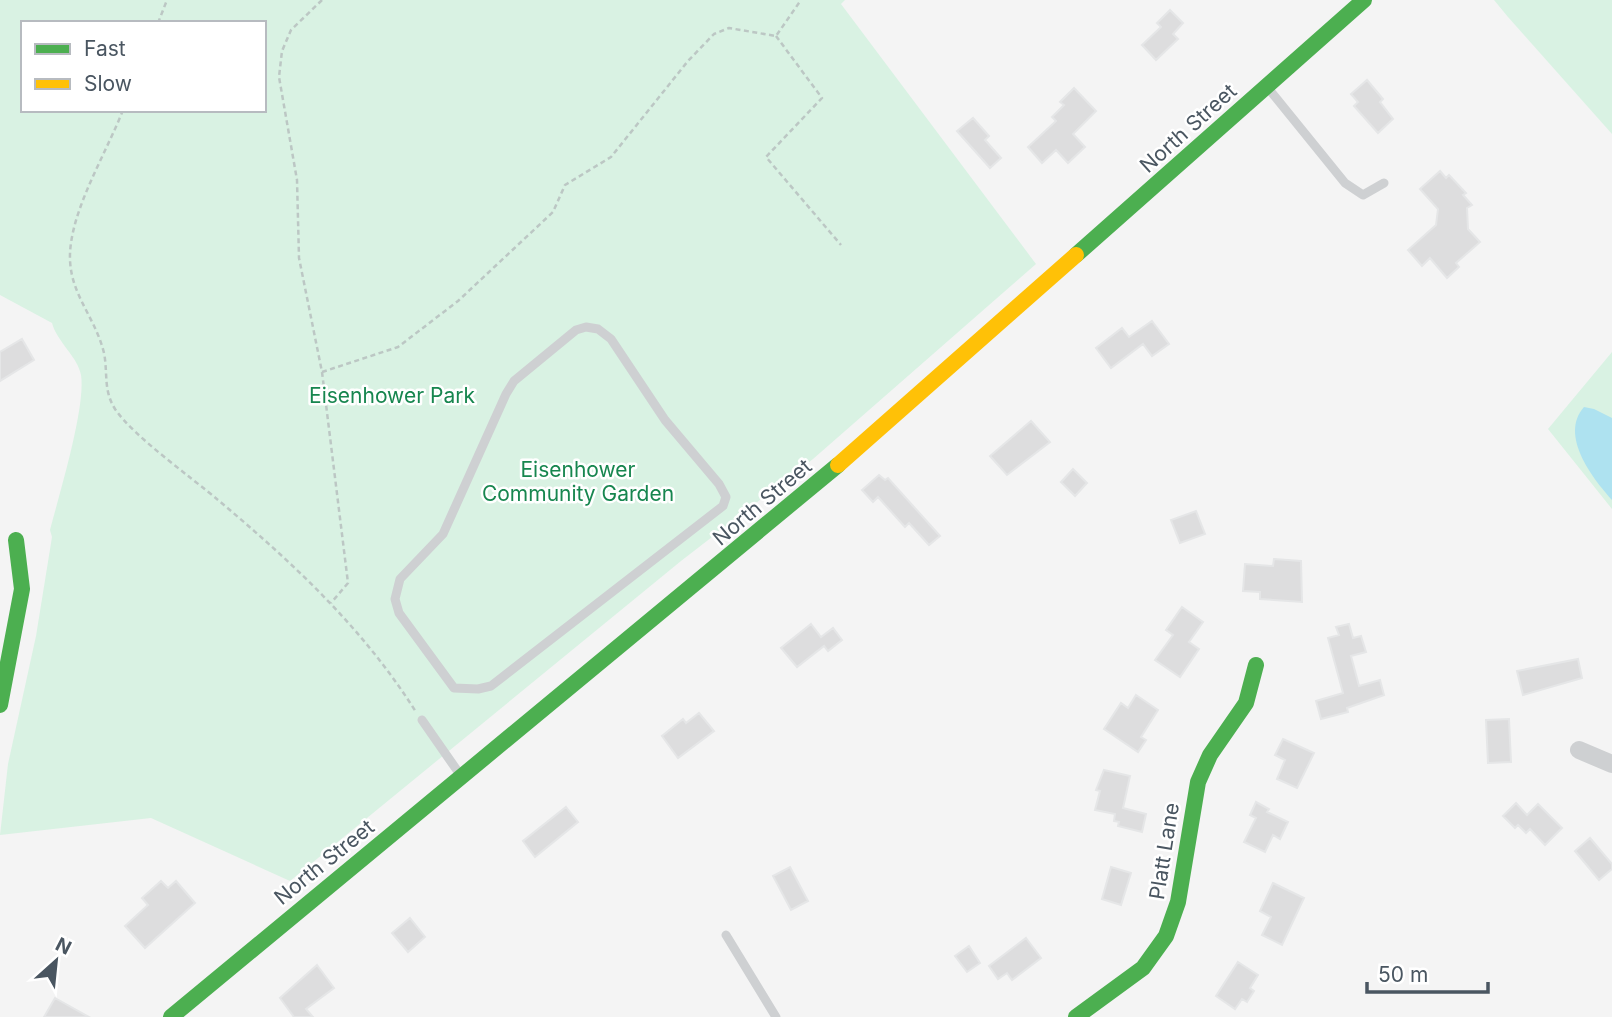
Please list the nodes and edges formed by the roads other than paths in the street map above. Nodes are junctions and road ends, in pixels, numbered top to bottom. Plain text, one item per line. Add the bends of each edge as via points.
1 (1364, 0) edge
2 (1266, 86) junction
3 (1384, 183) dead end
4 (16, 540) dead end
5 (416, 637) joint
6 (1256, 665) dead end
7 (0, 705) edge
8 (422, 720) road end
9 (1579, 750) dead end
10 (1612, 764) edge
11 (461, 777) junction
12 (726, 935) dead end
13 (171, 1017) edge
14 (776, 1017) edge
15 (1076, 1017) edge

1 - 2 main road, North Street
2 - 3 lane via 1345,183 1363,195
2 - 11 main road, North Street via 801,498
4 - 7 main road via 22,589
5 - 5 lane via 454,688 491,686 723,506 726,497 719,484 665,420 611,339 598,329 576,330 514,381 506,394 443,534 400,579 395,599 398,614
6 - 15 main road, Platt Lane via 1246,703 1210,755 1198,782 1178,902 1166,936 1143,968
8 - 11 lane
9 - 10 street
11 - 13 main road, North Street
12 - 14 lane

